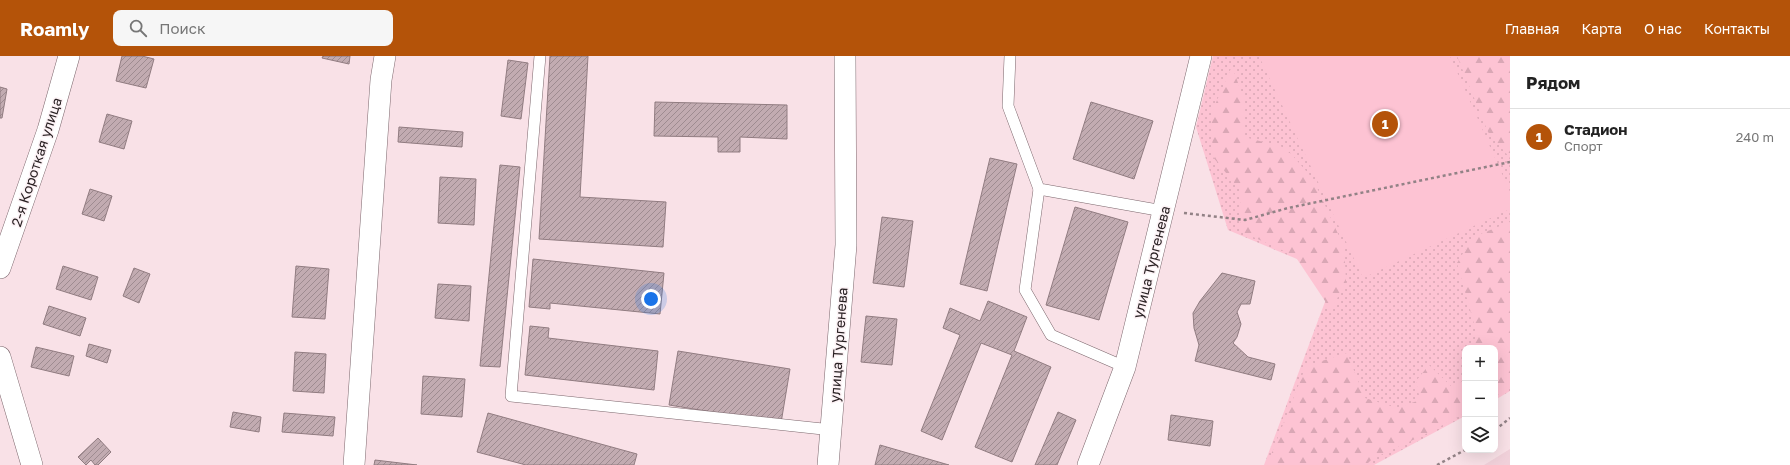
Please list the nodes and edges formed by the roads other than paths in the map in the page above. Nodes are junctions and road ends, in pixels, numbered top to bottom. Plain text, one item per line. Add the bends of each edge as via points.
1 (69, 56) edge
2 (385, 56) edge
3 (540, 56) edge
4 (845, 56) edge
5 (1010, 56) edge
6 (1201, 56) edge
7 (1039, 190) junction
8 (1163, 211) junction
9 (0, 268) edge
10 (0, 357) edge
11 (1125, 367) junction
12 (832, 430) junction
13 (32, 465) edge
14 (354, 465) edge
15 (828, 465) edge
16 (1088, 465) edge

1 - 9 street, 2-я Короткая улица via 48,130
2 - 14 street via 380,80
3 - 12 lane via 511,396
4 - 12 street, улица Тургенева via 846,245
5 - 7 lane via 1008,106
6 - 8 street, улица Тургенева
7 - 8 lane
7 - 11 lane via 1025,290 1051,336
8 - 11 street, улица Тургенева
10 - 13 street
11 - 16 street, улица Тургенева
12 - 15 street, улица Тургенева

